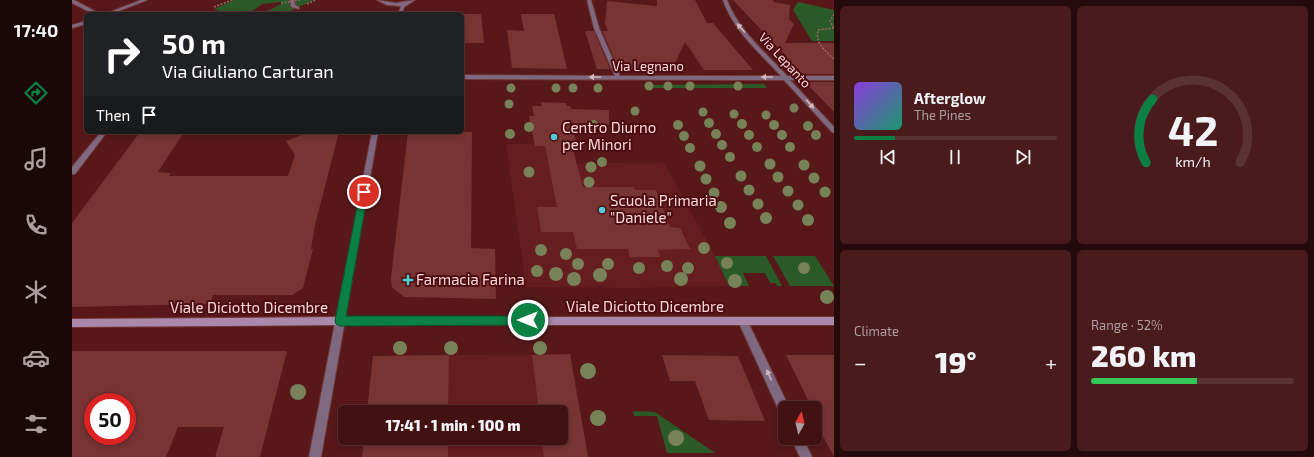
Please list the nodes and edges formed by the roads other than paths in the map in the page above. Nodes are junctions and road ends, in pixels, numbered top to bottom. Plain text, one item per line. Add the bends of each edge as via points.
1 (145, 0) edge
2 (292, 0) edge
3 (379, 0) edge
4 (413, 0) edge
5 (589, 0) edge
6 (725, 0) edge
7 (72, 1) edge
8 (406, 3) junction
9 (297, 8) dead end
10 (94, 12) edge
11 (112, 12) edge
12 (401, 12) edge
13 (84, 23) edge
14 (72, 27) edge
15 (464, 77) edge
16 (618, 77) junction
17 (787, 77) junction
18 (834, 78) edge
19 (834, 131) edge
20 (102, 134) edge
21 (375, 134) edge
22 (72, 172) edge
23 (340, 321) junction
24 (743, 321) junction
25 (834, 321) edge
26 (72, 323) edge
27 (780, 401) edge
28 (800, 445) edge
29 (315, 457) edge
30 (806, 457) edge

1 - 11 street
2 - 9 street via 293,6
3 - 8 street via 393,4
4 - 8 street
5 - 16 street
17 -> 6 street, Via Lepanto via 736,23
7 - 10 street
8 - 12 street
13 - 14 street
16 -> 15 street, Via Legnano
17 -> 16 street, Via Legnano
17 - 18 street, Via Legnano
17 -> 19 street, Via Lepanto
20 - 22 street
21 - 23 street
23 - 24 main road, Viale Diciotto Dicembre
23 - 26 main road, Viale Diciotto Dicembre
23 - 29 street
24 - 25 main road, Viale Diciotto Dicembre
27 -> 24 street
28 - 30 street

